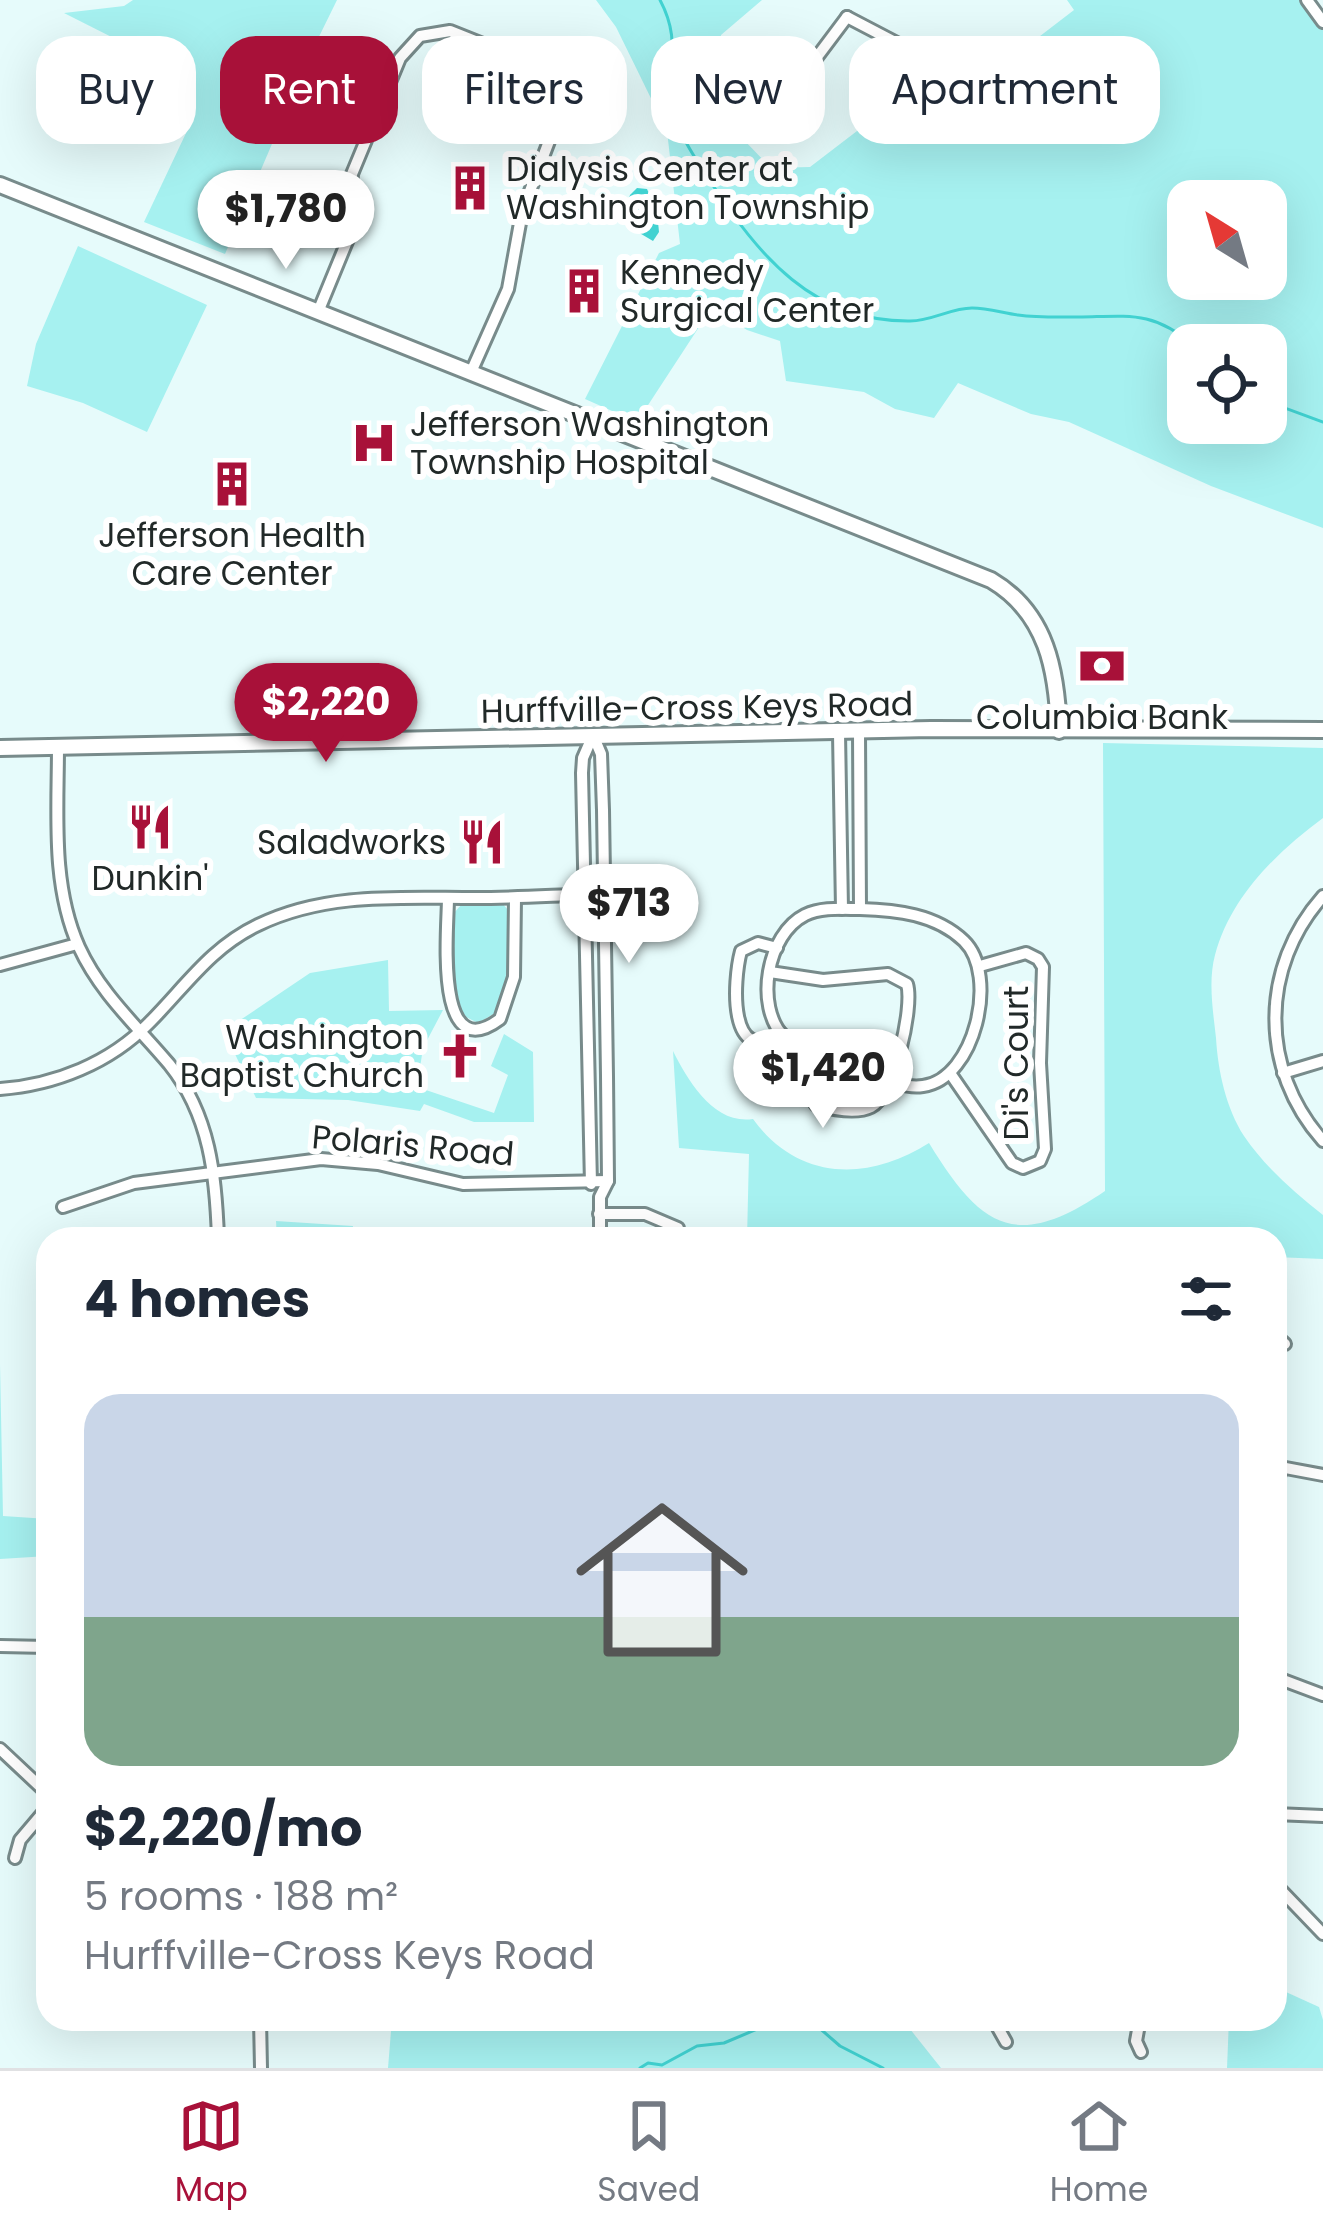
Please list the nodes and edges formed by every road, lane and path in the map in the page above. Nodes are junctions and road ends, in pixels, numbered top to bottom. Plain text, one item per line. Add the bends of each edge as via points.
1 (1307, 0) edge
2 (844, 2) edge
3 (847, 17) junction
4 (1323, 22) edge
5 (883, 36) edge
6 (825, 46) edge
7 (0, 185) edge
8 (318, 312) junction
9 (472, 370) junction
10 (1057, 689) junction
11 (1323, 730) edge
12 (1059, 731) junction
13 (1088, 731) junction
14 (859, 732) junction
15 (839, 733) junction
16 (593, 735) junction
17 (58, 746) junction
18 (0, 748) edge
19 (583, 814) junction
20 (603, 814) junction
21 (604, 894) junction
22 (583, 895) junction
23 (1323, 896) edge
24 (448, 898) junction
25 (514, 898) junction
26 (842, 909) junction
27 (860, 909) junction
28 (77, 944) junction
29 (777, 948) junction
30 (0, 965) edge
31 (980, 966) junction
32 (770, 972) junction
33 (140, 1032) junction
34 (781, 1033) junction
35 (812, 1053) junction
36 (1323, 1061) edge
37 (950, 1073) junction
38 (1283, 1073) junction
39 (889, 1081) junction
40 (0, 1089) edge
41 (1323, 1141) edge
42 (214, 1172) junction
43 (590, 1181) junction
44 (608, 1181) junction
45 (600, 1197) junction
46 (63, 1208) dead end
47 (599, 1214) junction
48 (217, 1227) edge
49 (600, 1227) edge
50 (676, 1227) edge
51 (1287, 1469) edge
52 (1323, 1475) edge
53 (0, 1646) edge
54 (36, 1647) edge
55 (1287, 1681) edge
56 (1323, 1694) edge
57 (0, 1749) edge
58 (36, 1783) edge
59 (1287, 1814) edge
60 (1323, 1816) edge
61 (36, 1821) edge
62 (16, 1858) dead end
63 (1287, 1896) edge
64 (1323, 1934) edge
65 (260, 2031) edge
66 (1000, 2031) edge
67 (1138, 2031) edge
68 (1006, 2042) dead end
69 (1141, 2052) dead end
70 (261, 2068) edge

1 - 4 street
2 - 3 street
3 - 5 street
3 - 6 street
7 - 8 main road
8 - 9 main road
8 - 9 street via 348,238 352,174 400,58 426,33 454,32 541,68 560,99 522,212 508,289
9 - 10 main road via 991,580 1038,626
10 - 12 main road
10 - 13 main road via 1069,719
11 - 13 main road, Hurffville-Cross Keys Road
12 - 13 main road, Hurffville-Cross Keys Road
12 - 14 main road, Hurffville-Cross Keys Road
14 - 15 main road, Hurffville-Cross Keys Road
14 - 27 street
15 - 16 main road, Hurffville-Cross Keys Road
15 - 26 street
16 - 17 main road, Hurffville-Cross Keys Road
16 - 19 street via 583,758
16 - 20 street
17 - 18 main road, Hurffville-Cross Keys Road
17 - 28 street via 61,882
19 - 20 street
19 - 22 street
20 - 21 street
21 - 22 street
21 - 44 street
22 - 25 street
22 - 43 street
23 - 38 street via 1290,943 1276,988
24 - 25 street
24 - 25 street via 451,1009 464,1025 482,1028 500,1019 512,989
24 - 33 street via 343,900 270,919 211,955
26 - 27 street
26 - 29 street via 804,916
27 - 31 street via 933,921 963,940
28 - 30 street
28 - 33 street
29 - 32 street
29 - 34 street via 758,943 741,951 739,1022 752,1042
31 - 37 street via 968,1046
31 - 37 street, Di's Court via 1026,953 1043,968 1040,1161 1012,1163
32 - 34 street via 769,1004
32 - 39 street via 901,977 909,1001
33 - 40 street via 81,1070
33 - 42 street via 190,1096
34 - 35 street
35 - 39 street
35 - 39 street via 803,1083 821,1107 869,1108
36 - 38 street
37 - 39 street via 923,1086
38 - 41 street
42 - 43 street, Polaris Road via 321,1159 452,1183
42 - 46 street, Polaris Road via 134,1183
42 - 48 street
43 - 44 street, Polaris Road
43 - 45 street
44 - 45 street
45 - 47 street
47 - 49 street
47 - 50 street via 645,1214
51 - 52 street
53 - 54 street
55 - 56 street
57 - 58 street
59 - 60 street
61 - 62 street
63 - 64 street
65 - 70 street
66 - 68 street
67 - 69 street

